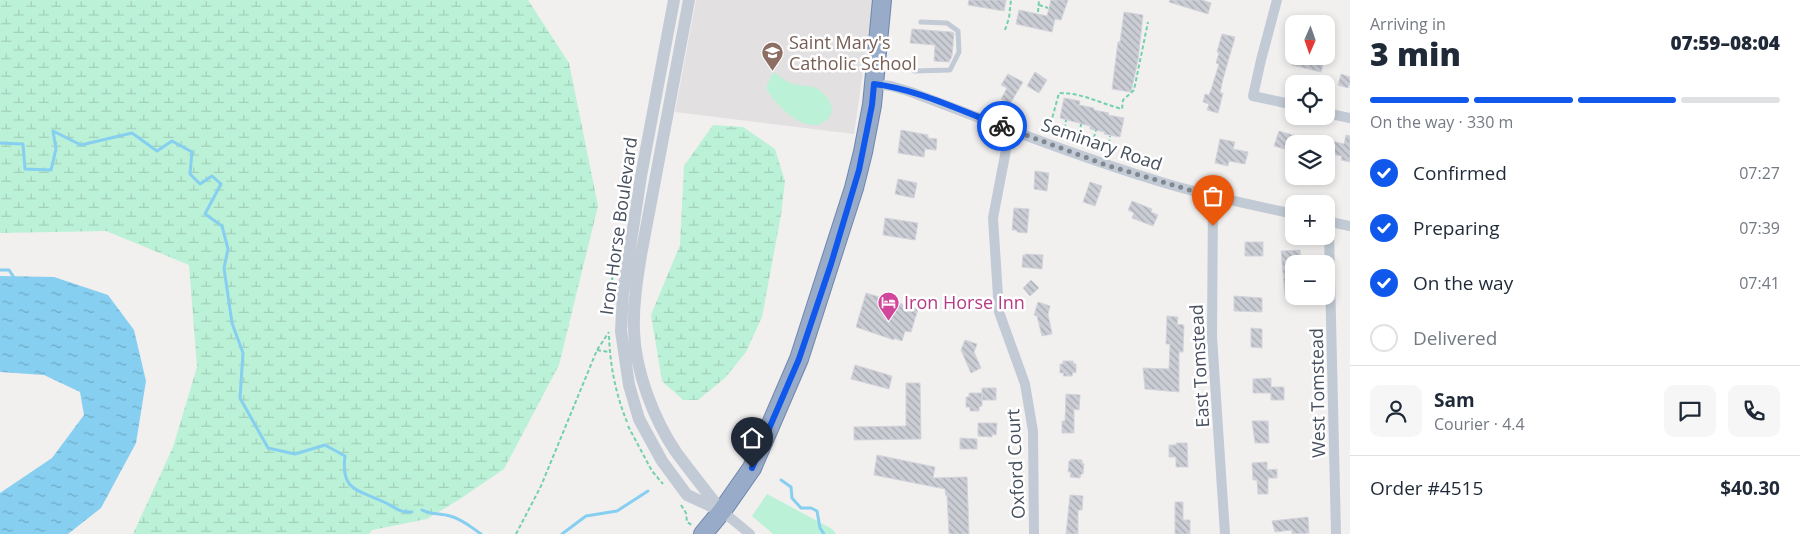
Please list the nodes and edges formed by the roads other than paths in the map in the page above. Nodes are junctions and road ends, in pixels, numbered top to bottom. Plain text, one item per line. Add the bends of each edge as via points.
1 (674, 0) edge
2 (689, 0) edge
3 (882, 0) edge
4 (1277, 0) edge
5 (921, 22) dead end
6 (914, 71) dead end
7 (874, 84) junction
8 (1285, 104) edge
9 (1335, 115) edge
10 (1350, 118) edge
11 (1010, 129) junction
12 (1213, 197) junction
13 (1285, 212) edge
14 (1335, 223) edge
15 (1350, 226) edge
16 (1329, 245) edge
17 (722, 511) junction
18 (703, 534) edge
19 (750, 534) edge
20 (1034, 534) edge
21 (1225, 534) edge
22 (1336, 534) edge

1 - 17 street, Iron Horse Boulevard via 641,176 623,294 621,331 631,393 639,418 662,461 687,495
2 - 17 street, Iron Horse Boulevard via 641,255 634,330 646,393 661,425 675,450
3 - 7 highway
4 - 8 street via 1253,96
5 - 6 lane via 946,23 958,31 960,52 950,70
7 - 11 street, Seminary Road via 908,91
7 - 17 highway via 854,188 799,359 752,468
9 - 10 street
11 - 12 street, Seminary Road via 1106,165
11 - 20 street, Oxford Court via 993,218 999,312 1025,384 1033,431
12 - 13 street, Seminary Road
12 - 21 street, East Tomstead via 1212,337
14 - 15 street
16 - 22 street, West Tomstead
17 - 18 highway
17 - 19 street

